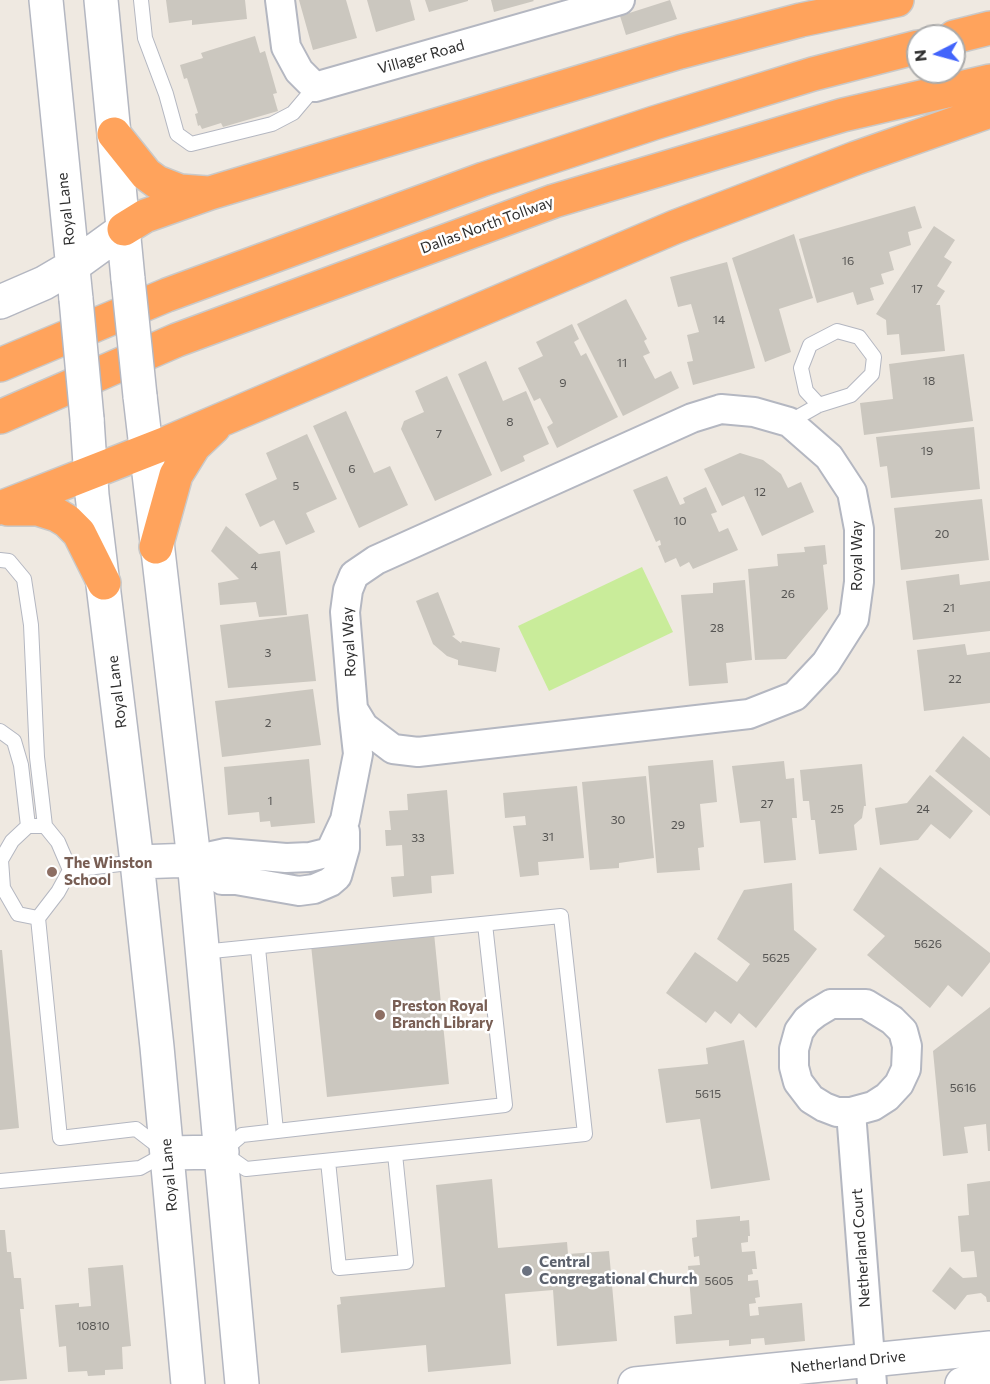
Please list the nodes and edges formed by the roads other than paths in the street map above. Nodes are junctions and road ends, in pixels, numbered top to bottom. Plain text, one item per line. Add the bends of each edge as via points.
1 (46, 0) edge
2 (101, 0) edge
3 (141, 0) edge
4 (280, 0) edge
5 (620, 0) edge
6 (897, 0) edge
7 (990, 28) edge
8 (966, 34) edge
9 (906, 50) edge
10 (990, 81) edge
11 (315, 87) junction
12 (990, 111) edge
13 (114, 134) junction
14 (210, 193) junction
15 (124, 229) junction
16 (72, 266) junction
17 (0, 302) edge
18 (0, 365) edge
19 (819, 405) junction
20 (0, 417) edge
21 (224, 417) junction
22 (789, 422) junction
23 (146, 451) junction
24 (91, 473) junction
25 (0, 508) edge
26 (156, 547) junction
27 (0, 560) edge
28 (104, 584) junction
29 (353, 710) junction
30 (0, 731) edge
31 (28, 826) junction
32 (45, 826) junction
33 (194, 860) junction
34 (137, 862) junction
35 (70, 870) junction
36 (38, 918) junction
37 (485, 924) junction
38 (258, 948) junction
39 (202, 952) junction
40 (851, 1112) dead end
41 (276, 1131) junction
42 (222, 1152) junction
43 (167, 1153) junction
44 (395, 1154) junction
45 (328, 1161) junction
46 (0, 1182) edge
47 (990, 1348) edge
48 (871, 1372) edge
49 (703, 1381) edge
50 (990, 1381) edge
51 (188, 1384) edge
52 (242, 1384) edge
53 (635, 1384) edge
54 (962, 1384) edge

1 - 16 main road, Royal Lane
2 - 13 main road
3 - 11 lane via 146,38 177,134 191,144 272,124 293,113
4 - 11 street via 286,47 299,71
5 - 11 street, Villager Road
6 - 14 highway via 801,20 681,52
7 - 8 highway
9 - 18 highway via 654,123 484,179 167,295
10 - 20 highway, Dallas North Tollway via 843,115 554,201 177,340
12 - 21 highway via 675,227
13 - 14 highway via 157,182 180,191
13 - 15 main road
14 - 15 highway via 145,216
15 - 16 main road
15 - 23 main road, bridge
16 - 17 main road
16 - 24 main road, Royal Lane, bridge
19 - 19 lane via 851,395 872,374 874,357 859,337 837,331 810,345 801,368 806,391
19 - 22 lane
21 - 23 highway
21 - 26 highway via 194,446 176,475
22 - 29 street, Royal Way via 754,412 721,409 692,418 376,560 354,575 348,590 345,612
22 - 29 street, Royal Way via 828,457 852,492 859,529 860,582 854,619 826,663 795,696 749,714 418,752 393,749 363,727
23 - 24 highway
23 - 26 main road
24 - 25 highway
24 - 28 main road, Royal Lane
25 - 28 highway via 38,509 67,521 80,533
26 - 33 main road
27 - 32 lane via 9,561 24,579 31,625 37,757
28 - 34 main road, Royal Lane
29 - 33 street, Royal Way via 358,754 345,820 345,848 337,876 314,889 299,891 222,880
30 - 31 lane via 14,741 21,765
31 - 32 lane
31 - 36 lane via 12,841 1,860 3,888 18,915
32 - 35 lane via 58,842
33 - 34 main road
33 - 39 main road
34 - 35 lane
34 - 43 main road, Royal Lane
35 - 36 lane
36 - 43 lane via 60,1138 135,1129
37 - 38 lane
37 - 41 lane via 506,1105
37 - 44 lane via 561,916 585,1134
38 - 39 lane
38 - 41 lane
39 - 42 main road
40 - 48 street, Netherland Court
41 - 42 lane via 242,1135
42 - 43 main road
42 - 45 lane via 246,1169
42 - 52 main road
43 - 46 lane via 140,1168
43 - 51 main road, Royal Lane
44 - 45 lane
44 - 45 lane via 406,1262 339,1268
47 - 48 main road, Netherland Drive
48 - 49 main road, Netherland Drive
49 - 53 main road, Netherland Drive
50 - 54 main road

